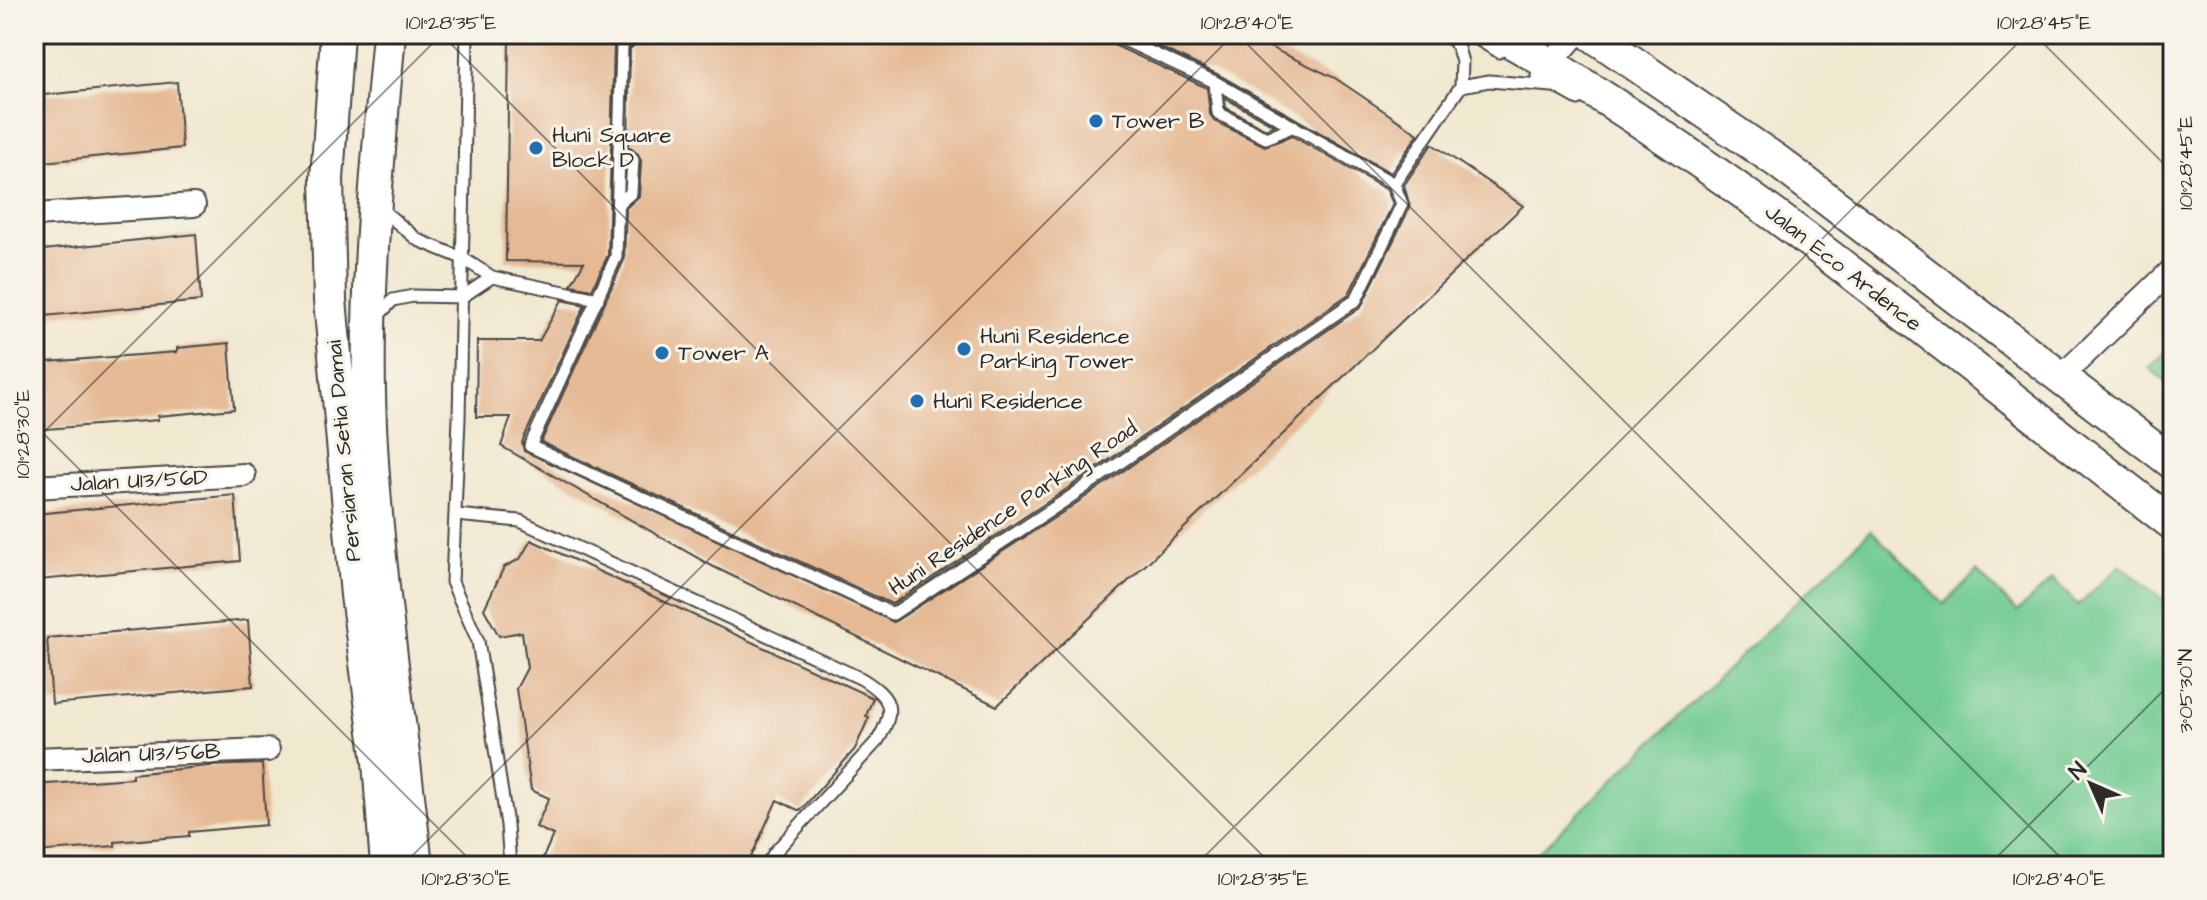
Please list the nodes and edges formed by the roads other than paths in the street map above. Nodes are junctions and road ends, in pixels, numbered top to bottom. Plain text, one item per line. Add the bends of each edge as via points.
1 (337, 34) edge
2 (389, 34) edge
3 (467, 34) edge
4 (635, 34) edge
5 (1111, 34) edge
6 (1448, 34) edge
7 (1469, 34) edge
8 (1498, 34) edge
9 (1576, 34) edge
10 (1591, 34) edge
11 (1514, 62) dead end
12 (1544, 73) junction
13 (1215, 82) junction
14 (1461, 86) junction
15 (1294, 126) junction
16 (1394, 184) junction
17 (376, 204) junction
18 (194, 205) dead end
19 (34, 215) edge
20 (462, 258) junction
21 (2173, 269) edge
22 (492, 277) junction
23 (462, 297) junction
24 (598, 299) junction
25 (369, 327) junction
26 (2062, 376) junction
27 (2173, 463) edge
28 (244, 475) dead end
29 (34, 487) edge
30 (456, 515) junction
31 (2173, 524) edge
32 (268, 750) dead end
33 (34, 759) edge
34 (387, 866) edge
35 (416, 866) edge
36 (510, 866) edge
37 (766, 866) edge

1 - 34 street, Persiaran Setia Damai via 327,179 330,300
2 - 17 street, Persiaran Setia Damai
3 - 20 lane
4 - 24 lane via 622,45 616,257
5 - 13 lane
6 - 14 lane via 1462,62
7 - 11 lane
8 - 12 street, Jalan Eco Ardence
9 - 12 street
10 - 26 street, Jalan Eco Ardence via 1777,161
12 - 14 lane
12 - 31 street, Jalan Eco Ardence via 1640,119 1755,199
13 - 15 lane
13 - 15 lane via 1218,113 1266,138
14 - 16 lane
15 - 16 lane
16 - 24 lane, Huni Residence Parking Road via 1402,204 1356,300 893,614 530,446
17 - 20 lane via 418,240
17 - 25 street, Persiaran Setia Damai
18 - 19 street
20 - 22 lane
20 - 23 lane
21 - 26 street
22 - 23 lane
22 - 24 lane
23 - 25 lane via 393,300
23 - 30 lane
25 - 35 street, Persiaran Setia Damai via 371,445
26 - 27 street, Jalan Eco Ardence
28 - 29 street, Jalan U13/56D
30 - 36 lane via 452,582 478,641
30 - 37 lane via 520,521 862,679 888,700 890,720 878,740
32 - 33 street, Jalan U13/56B

